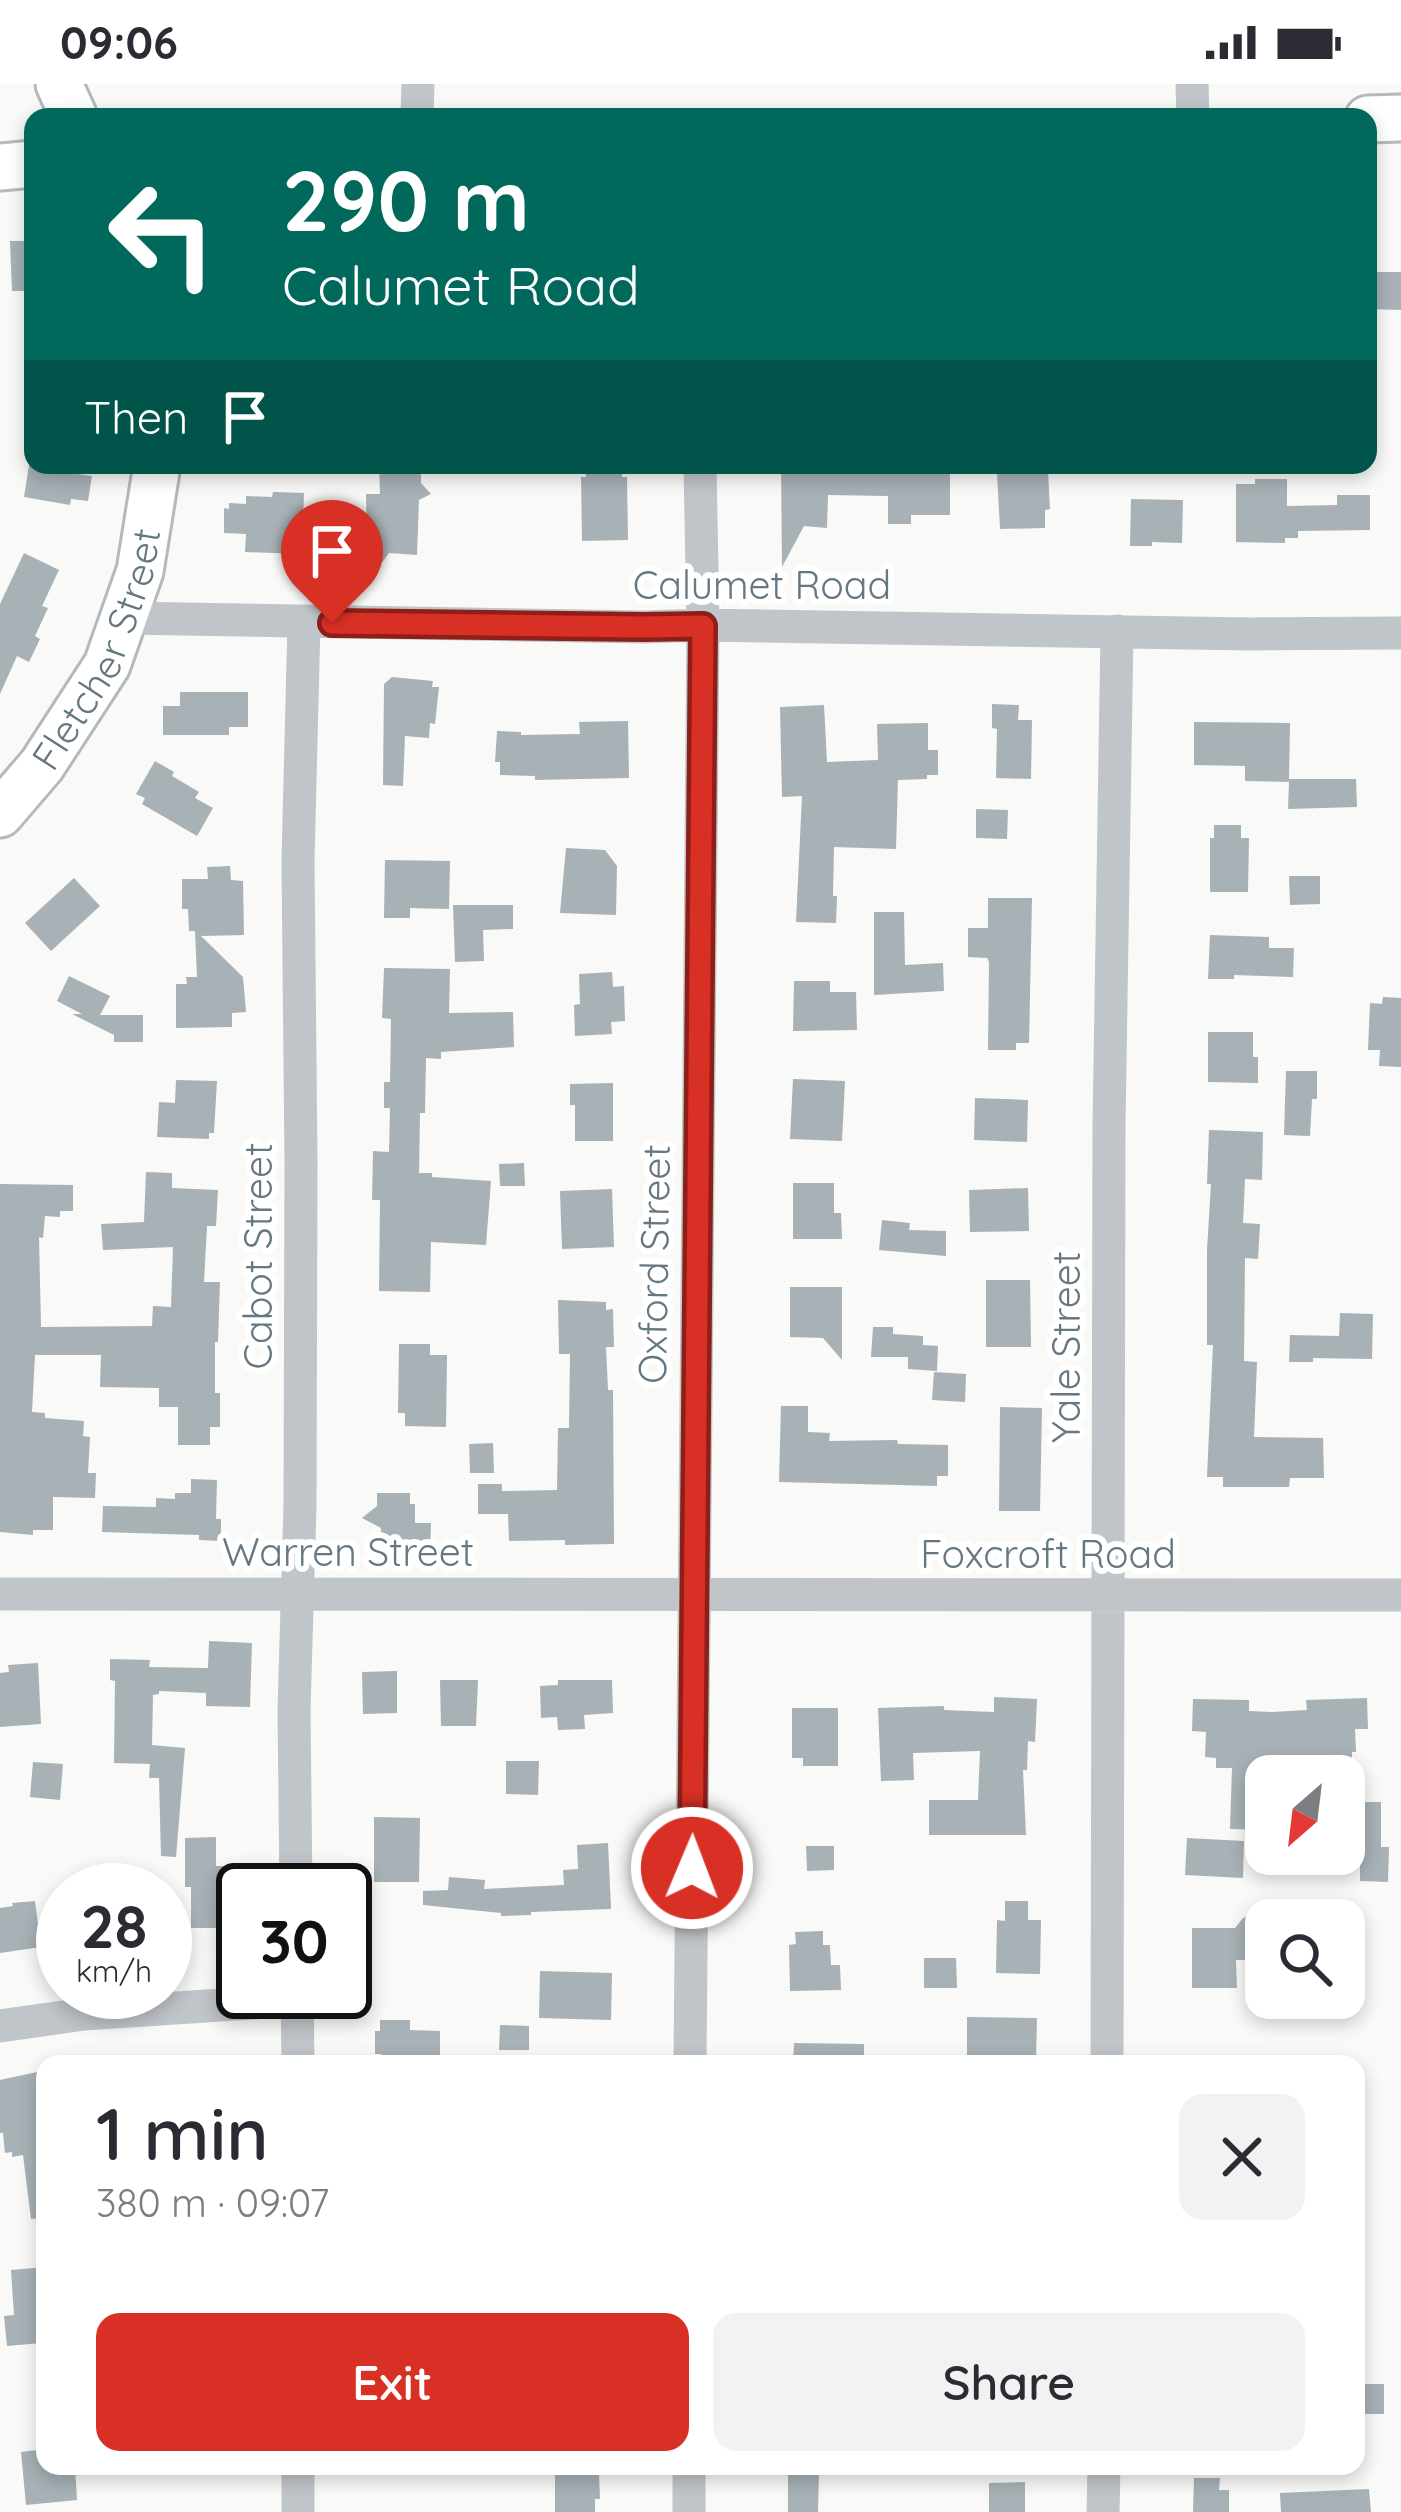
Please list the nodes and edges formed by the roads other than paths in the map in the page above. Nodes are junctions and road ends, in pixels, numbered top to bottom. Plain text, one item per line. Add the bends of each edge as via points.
1 (156, 474) edge
2 (700, 474) edge
3 (124, 618) junction
4 (304, 622) junction
5 (703, 626) junction
6 (1117, 631) junction
7 (1401, 633) edge
8 (0, 814) edge
9 (297, 1593) junction
10 (0, 1594) edge
11 (696, 1595) junction
12 (1401, 1595) edge
13 (1107, 1596) junction
14 (296, 1863) edge
15 (216, 2003) edge
16 (298, 2019) edge
17 (0, 2026) edge
18 (298, 2055) edge
19 (690, 2055) edge
20 (1107, 2055) edge
21 (298, 2475) edge
22 (689, 2475) edge
23 (1104, 2475) edge
24 (298, 2512) edge
25 (689, 2512) edge
26 (1103, 2512) edge

1 - 3 street, Fletcher Street
2 - 5 street, Oxford Street
3 - 4 street, Calumet Road
3 - 8 street, Fletcher Street via 106,665
4 - 5 street, Calumet Road
4 - 9 street, Cabot Street
5 - 6 street, Calumet Road
5 - 11 street, Oxford Street
6 - 7 street, Calumet Road
6 - 13 street, Yale Street
9 - 10 street, Warren Street
9 - 11 street, Warren Street
9 - 14 street, Cabot Street
11 - 13 street, Foxcroft Road
11 - 19 street, Oxford Street
12 - 13 street, Foxcroft Road
13 - 20 street, Yale Street
15 - 17 street
16 - 18 street
21 - 24 street
22 - 25 street
23 - 26 street

